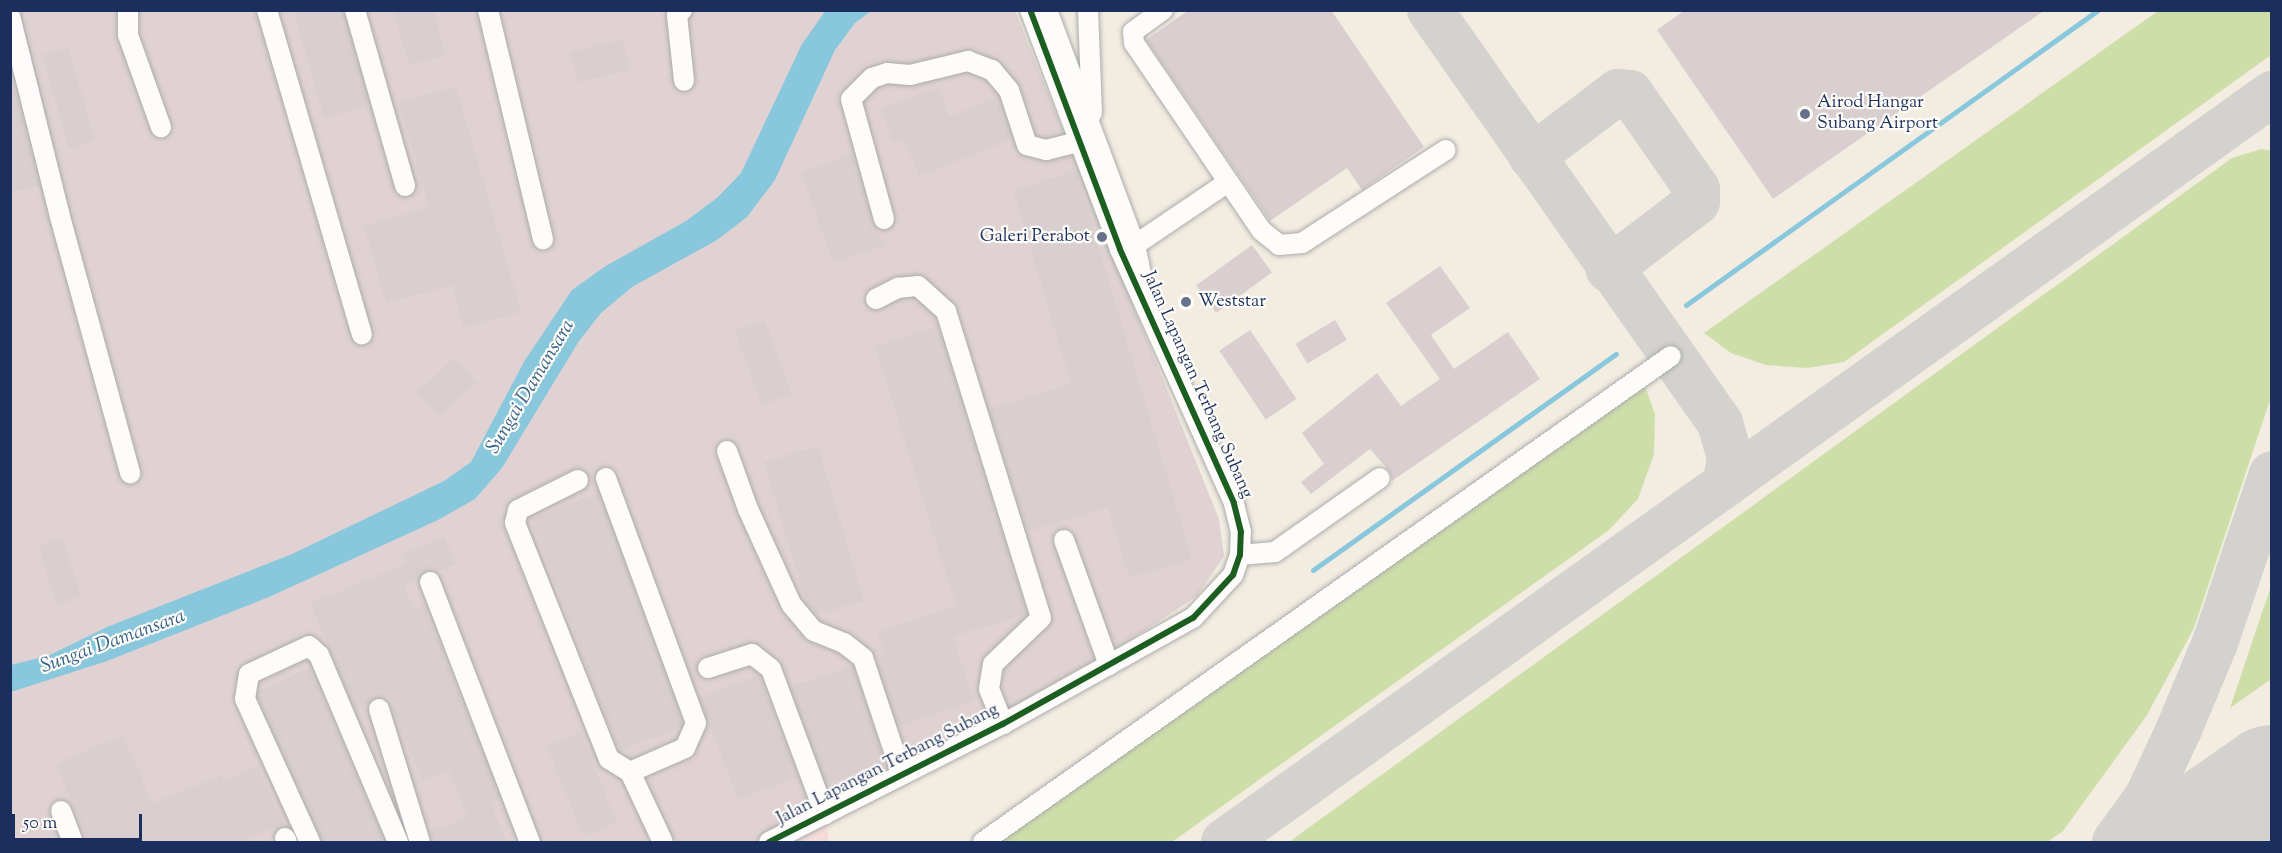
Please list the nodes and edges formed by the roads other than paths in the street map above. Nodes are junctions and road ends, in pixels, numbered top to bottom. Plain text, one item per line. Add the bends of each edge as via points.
1 (128, 10) edge
2 (267, 10) edge
3 (355, 10) edge
4 (488, 10) edge
5 (682, 10) edge
6 (1030, 10) edge
7 (1047, 10) edge
8 (1088, 10) edge
9 (1163, 10) edge
10 (10, 16) edge
11 (684, 81) dead end
12 (161, 127) dead end
13 (1086, 136) junction
14 (1446, 150) dead end
15 (1228, 182) junction
16 (405, 186) dead end
17 (884, 219) dead end
18 (543, 239) dead end
19 (1135, 245) junction
20 (876, 299) dead end
21 (1149, 310) junction
22 (362, 334) dead end
23 (1671, 356) dead end
24 (727, 451) dead end
25 (130, 474) dead end
26 (606, 478) dead end
27 (1380, 478) dead end
28 (578, 480) dead end
29 (1065, 540) dead end
30 (1240, 555) junction
31 (430, 582) dead end
32 (1109, 665) junction
33 (708, 668) dead end
34 (379, 709) dead end
35 (1003, 724) junction
36 (630, 772) junction
37 (902, 775) junction
38 (61, 812) dead end
39 (825, 814) junction
40 (73, 843) edge
41 (310, 843) edge
42 (398, 843) edge
43 (420, 843) edge
44 (531, 843) edge
45 (663, 843) edge
46 (770, 843) edge
47 (983, 843) edge

1 - 12 street via 128,35
2 - 22 street
3 - 16 street
4 - 18 street
5 - 11 street via 677,15
6 - 13 street, Jalan Lapangan Terbang Subang
7 - 13 street, Jalan Lapangan Terbang Subang
8 - 13 street, Jalan Lapangan Terbang Subang
9 - 15 street via 1133,32 1134,44
10 - 25 street
13 - 17 street via 1046,150 1027,145 1009,90 992,70 968,61 910,75 887,73 872,78 850,99
13 - 19 street, Jalan Lapangan Terbang Subang
13 - 21 street, Jalan Lapangan Terbang Subang via 1120,249
14 - 15 street via 1292,246 1280,245 1262,231
15 - 19 street
19 - 21 street, Jalan Lapangan Terbang Subang
20 - 35 street via 898,288 918,286 946,311 1041,618 993,664 989,689
21 - 30 street, Jalan Lapangan Terbang Subang via 1234,503 1241,532
23 - 47 street
24 - 37 street via 752,519 791,604 814,631 844,642 863,658
26 - 36 street via 696,723 685,748
27 - 30 street via 1275,552
28 - 36 street via 518,510 516,523 609,759
29 - 32 street
30 - 32 street, Jalan Lapangan Terbang Subang via 1233,575 1193,618
31 - 44 street
32 - 35 street, Jalan Lapangan Terbang Subang
33 - 39 street via 752,654 771,669
34 - 43 street
35 - 37 street, Jalan Lapangan Terbang Subang
36 - 45 street
37 - 39 street, Jalan Lapangan Terbang Subang
38 - 40 street
39 - 46 street, Jalan Lapangan Terbang Subang
41 - 42 street via 245,699 249,674 309,646 319,655

